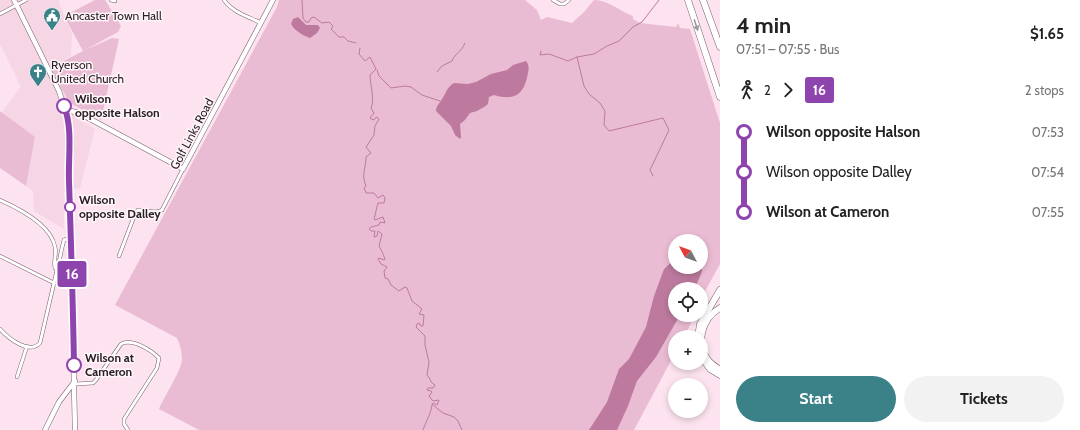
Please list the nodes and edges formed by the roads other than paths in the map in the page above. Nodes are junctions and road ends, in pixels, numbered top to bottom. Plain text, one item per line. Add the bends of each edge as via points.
1 (14, 0) edge
2 (26, 0) edge
3 (111, 0) edge
4 (224, 0) edge
5 (273, 0) edge
6 (553, 0) edge
7 (569, 0) edge
8 (688, 0) edge
9 (703, 0) edge
10 (115, 1) dead end
11 (16, 5) junction
12 (0, 14) edge
13 (261, 23) junction
14 (720, 47) edge
15 (720, 98) edge
16 (66, 112) junction
17 (183, 169) junction
18 (0, 200) edge
19 (71, 238) junction
20 (0, 256) edge
21 (119, 256) dead end
22 (57, 270) junction
23 (54, 283) junction
24 (720, 290) edge
25 (720, 308) edge
26 (0, 328) edge
27 (699, 330) edge
28 (26, 346) junction
29 (708, 366) edge
30 (720, 370) edge
31 (720, 375) edge
32 (17, 377) dead end
33 (75, 381) junction
34 (75, 391) junction
35 (67, 392) junction
36 (59, 402) junction
37 (45, 430) edge
38 (75, 430) edge
39 (128, 430) edge

1 - 11 main road
2 - 11 street
3 - 10 street
4 - 13 street via 227,5
5 - 13 main road, Golf Links Road
6 - 7 street via 560,4
8 -> 15 highway
9 - 14 highway
11 - 12 street
11 - 16 main road via 55,83
13 - 17 main road, Golf Links Road
16 - 17 main road via 79,113
16 - 19 main road via 69,131
17 - 21 street, Golf Links Road via 162,210 154,213 143,209 135,214
18 - 22 street via 31,215 48,233 55,246 54,266
19 - 22 street via 64,240
19 - 33 main road
20 - 23 street
22 - 23 street
23 - 28 street via 40,343 36,347
24 - 27 highway
25 - 30 highway via 710,315 705,323 701,340 708,360
26 - 28 street via 11,340
28 - 32 street
29 - 31 highway
33 - 34 main road
33 - 35 main road
33 - 36 main road via 64,391
33 - 39 street via 96,380 124,342 134,343 155,354 159,358 157,368 124,420
34 - 35 main road
34 - 38 main road
35 - 36 main road
36 - 37 main road

